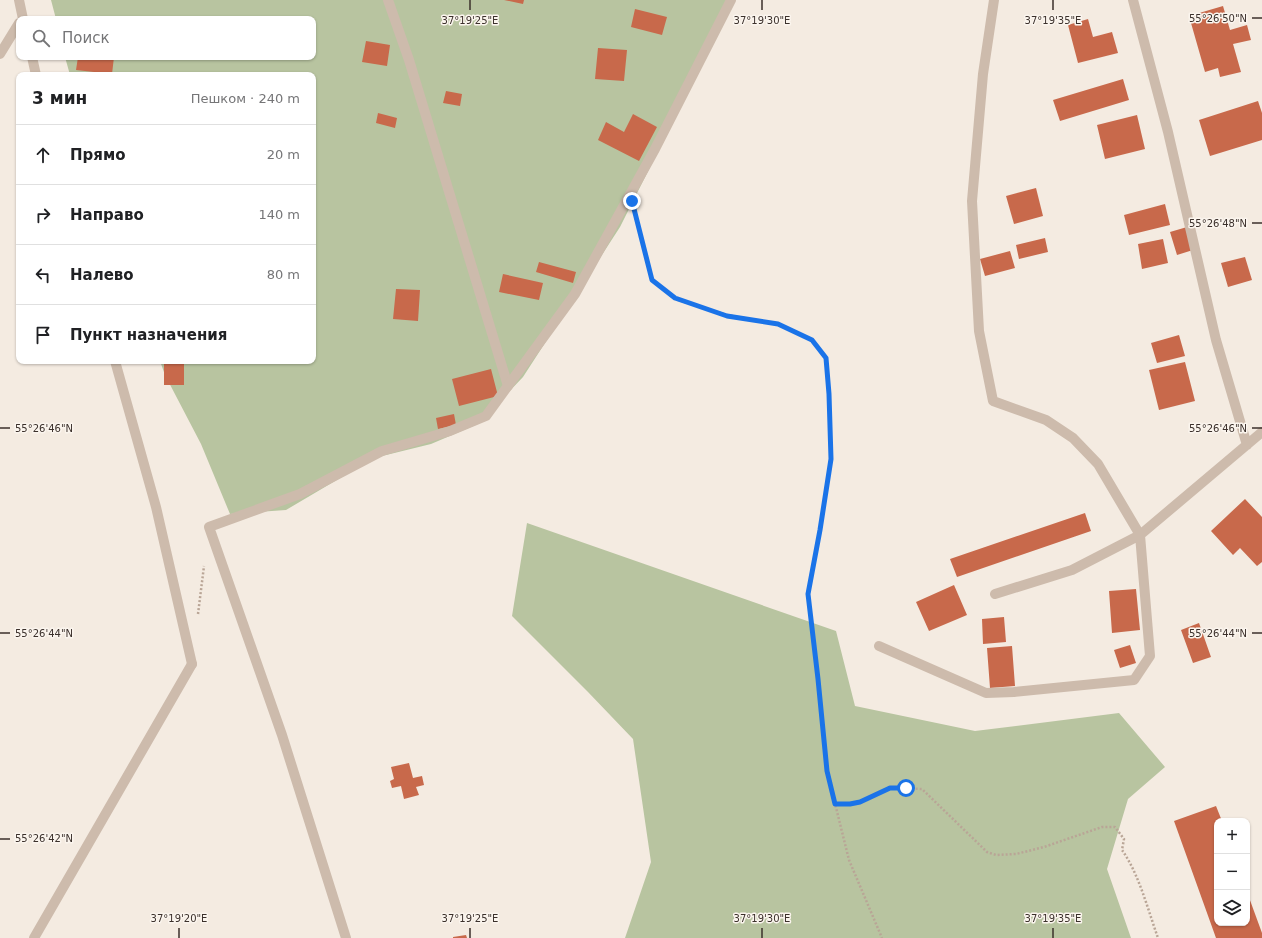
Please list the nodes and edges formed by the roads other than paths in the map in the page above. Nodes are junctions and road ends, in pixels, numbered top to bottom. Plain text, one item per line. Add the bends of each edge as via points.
1 (19, 0) edge
2 (388, 0) edge
3 (731, 0) edge
4 (994, 0) edge
5 (1133, 0) edge
6 (22, 16) edge
7 (16, 29) edge
8 (0, 54) edge
9 (33, 60) edge
10 (35, 72) edge
11 (116, 364) edge
12 (508, 386) junction
13 (1262, 432) edge
14 (1247, 445) junction
15 (1140, 535) junction
16 (995, 594) dead end
17 (879, 646) dead end
18 (34, 938) edge
19 (346, 938) edge

1 - 6 street
2 - 12 street via 409,60
3 - 12 street via 655,149 575,294
4 - 15 street via 983,74 972,201 979,331 994,402 1046,420 1073,438 1098,464
5 - 14 street via 1168,132 1216,340
7 - 8 street
9 - 10 street
11 - 18 street via 156,507 192,664
12 - 19 street via 486,416 450,431 382,451 300,494 209,527 282,735
13 - 14 street
14 - 15 street
15 - 16 street via 1072,570
15 - 17 street via 1150,656 1134,680 986,693

